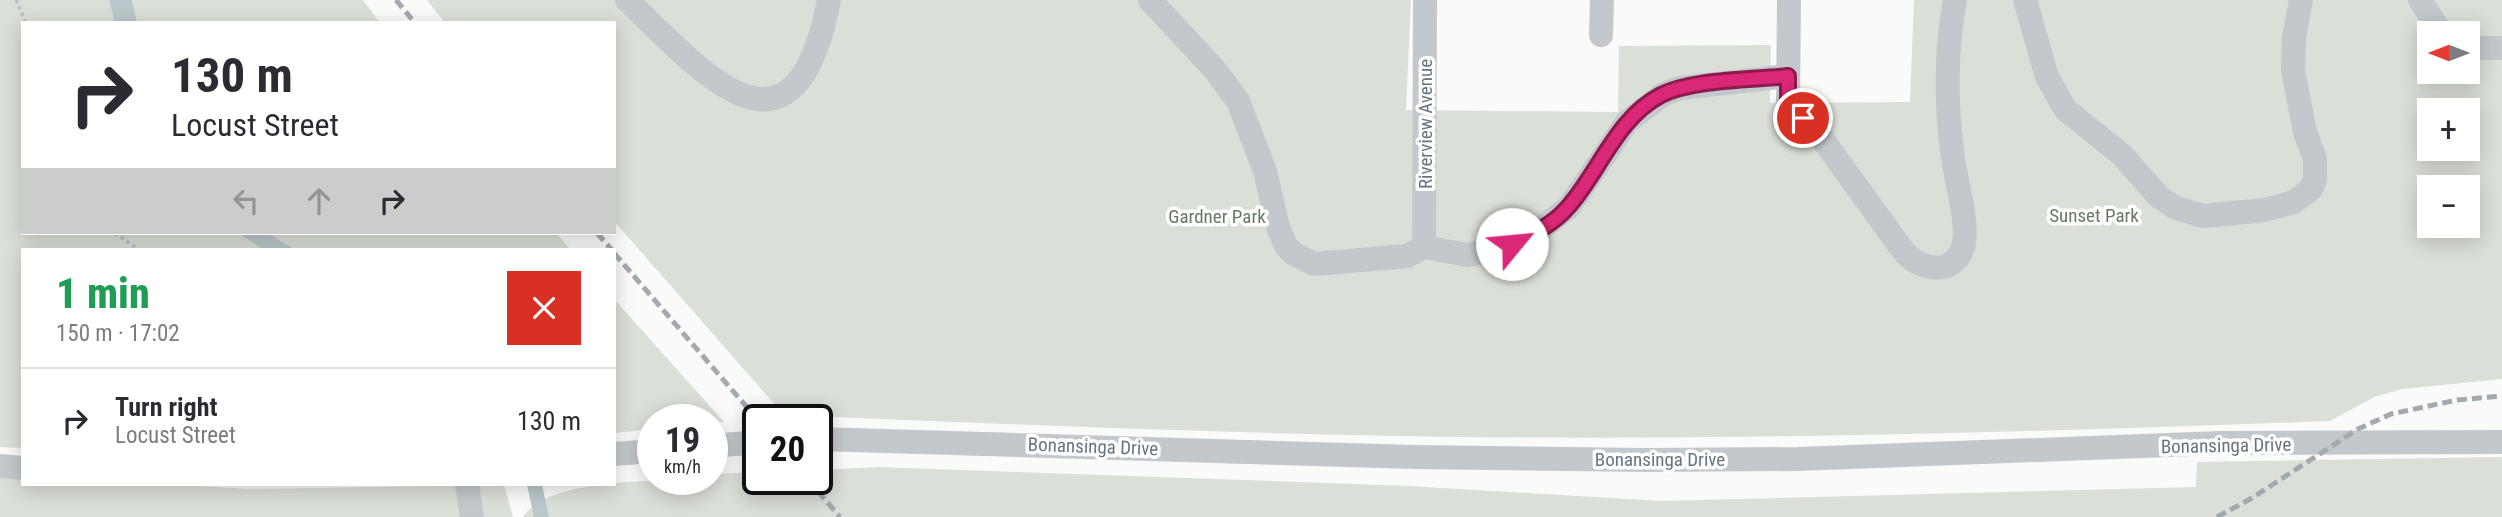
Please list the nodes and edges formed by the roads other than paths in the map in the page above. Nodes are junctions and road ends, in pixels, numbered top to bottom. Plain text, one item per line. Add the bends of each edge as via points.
1 (627, 0) edge
2 (829, 0) edge
3 (1150, 0) edge
4 (1425, 0) edge
5 (1602, 0) edge
6 (1789, 0) edge
7 (1955, 0) edge
8 (2025, 0) edge
9 (2301, 0) edge
10 (2420, 0) edge
11 (2433, 21) edge
12 (1601, 35) dead end
13 (2480, 48) edge
14 (2502, 48) edge
15 (1788, 76) junction
16 (1424, 247) junction
17 (833, 439) edge
18 (2502, 442) edge
19 (637, 452) edge
20 (616, 454) edge
21 (0, 466) edge
22 (21, 468) edge
23 (467, 486) edge
24 (472, 517) edge

1 - 2 street via 706,73 742,97 765,101 785,95 804,71 824,29
3 - 16 street via 1238,101 1265,171 1278,227 1294,254 1314,264 1407,256
4 - 16 street, Riverview Avenue
5 - 12 street
6 - 15 street
7 - 15 street via 1948,111 1965,235 1954,261 1933,269 1912,261 1818,132 1788,104
8 - 9 street via 2048,77 2066,110 2122,155 2160,197 2176,208 2203,216 2294,202 2315,179 2315,159 2293,70
10 - 11 street
13 - 14 street
15 - 16 street via 1680,88 1662,95 1627,122 1569,207 1534,234 1468,255
17 - 18 street, Bonansinga Drive via 1647,460 2221,443
19 - 20 street
21 - 22 street
23 - 24 street

